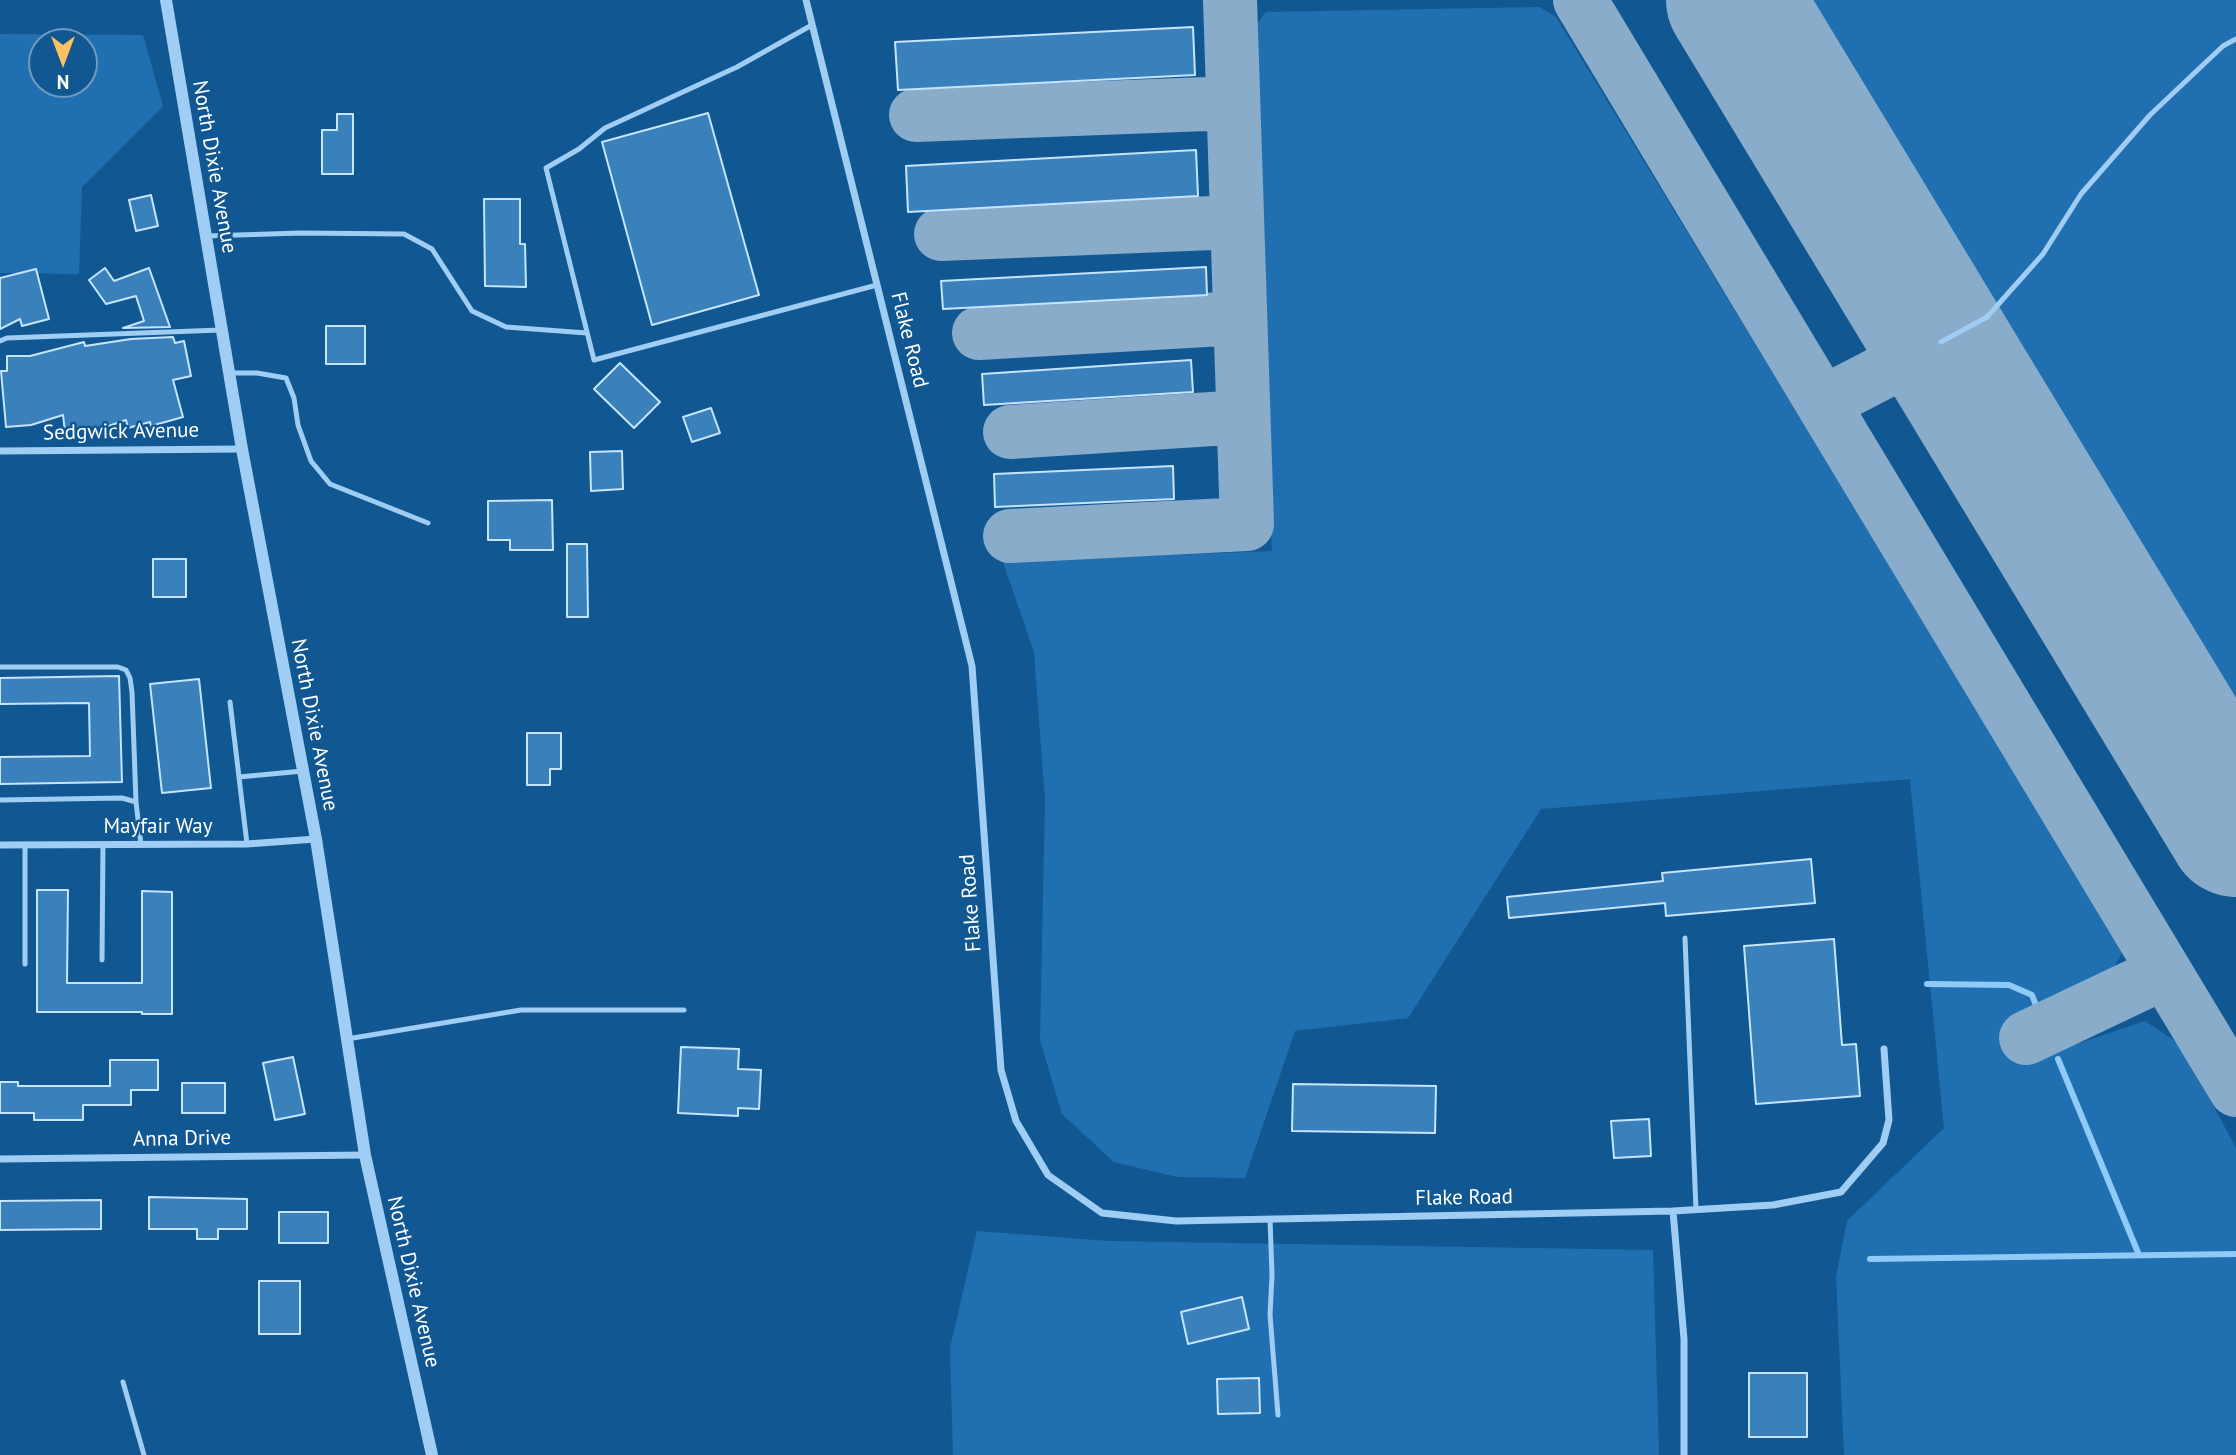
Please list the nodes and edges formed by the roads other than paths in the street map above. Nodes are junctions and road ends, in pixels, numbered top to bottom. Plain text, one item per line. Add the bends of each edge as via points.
1 (166, 0) edge
2 (806, 0) edge
3 (813, 25) junction
4 (2236, 39) edge
5 (206, 236) junction
6 (877, 285) junction
7 (221, 330) junction
8 (587, 333) junction
9 (0, 341) edge
10 (1941, 342) dead end
11 (229, 373) junction
12 (242, 449) junction
13 (0, 451) edge
14 (428, 523) dead end
15 (0, 667) edge
16 (230, 702) dead end
17 (303, 771) junction
18 (239, 778) junction
19 (0, 800) edge
20 (136, 802) junction
21 (316, 839) junction
22 (25, 844) junction
23 (103, 844) junction
24 (247, 844) junction
25 (0, 845) edge
26 (141, 845) junction
27 (1685, 938) dead end
28 (102, 960) dead end
29 (25, 964) dead end
30 (684, 1010) dead end
31 (347, 1039) junction
32 (1884, 1049) dead end
33 (365, 1155) junction
34 (0, 1159) edge
35 (1696, 1210) junction
36 (1672, 1211) junction
37 (1270, 1219) junction
38 (123, 1382) dead end
39 (1278, 1415) dead end
40 (144, 1455) edge
41 (432, 1455) edge
42 (1684, 1455) edge

1 - 5 street, North Dixie Avenue
2 - 3 street, Flake Road
3 - 6 street, Flake Road
3 - 8 lane via 737,67 605,128 546,167
4 - 10 lane via 2150,115 2081,194 2043,254 1987,317
5 - 7 street, North Dixie Avenue
5 - 8 lane via 404,234 432,249 472,311 506,327
6 - 8 lane via 594,360
6 - 37 street, Flake Road via 972,666 1001,1070 1017,1121 1048,1175 1102,1213 1176,1221
7 - 9 lane
7 - 11 street, North Dixie Avenue
11 - 12 street, North Dixie Avenue
11 - 14 lane via 286,378 310,461 330,484
12 - 13 street, Sedgwick Avenue
12 - 17 street, North Dixie Avenue
15 - 20 lane via 126,670 132,692
16 - 18 lane
17 - 18 lane
17 - 21 street, North Dixie Avenue
18 - 24 lane
19 - 20 lane via 122,798
20 - 26 lane
21 - 24 street, Mayfair Way
21 - 31 street, North Dixie Avenue
22 - 23 street, Mayfair Way
22 - 25 street, Mayfair Way
22 - 29 lane
23 - 26 street, Mayfair Way
23 - 28 lane
24 - 26 street, Mayfair Way
27 - 35 lane
30 - 31 lane via 521,1010
31 - 33 street, North Dixie Avenue
32 - 35 street, Flake Road via 1886,1131 1882,1143 1841,1192 1773,1205
33 - 34 street, Anna Drive
33 - 41 street, North Dixie Avenue
35 - 36 street, Flake Road
36 - 37 street, Flake Road
36 - 42 street via 1684,1339
37 - 39 lane via 1269,1315
38 - 40 lane

